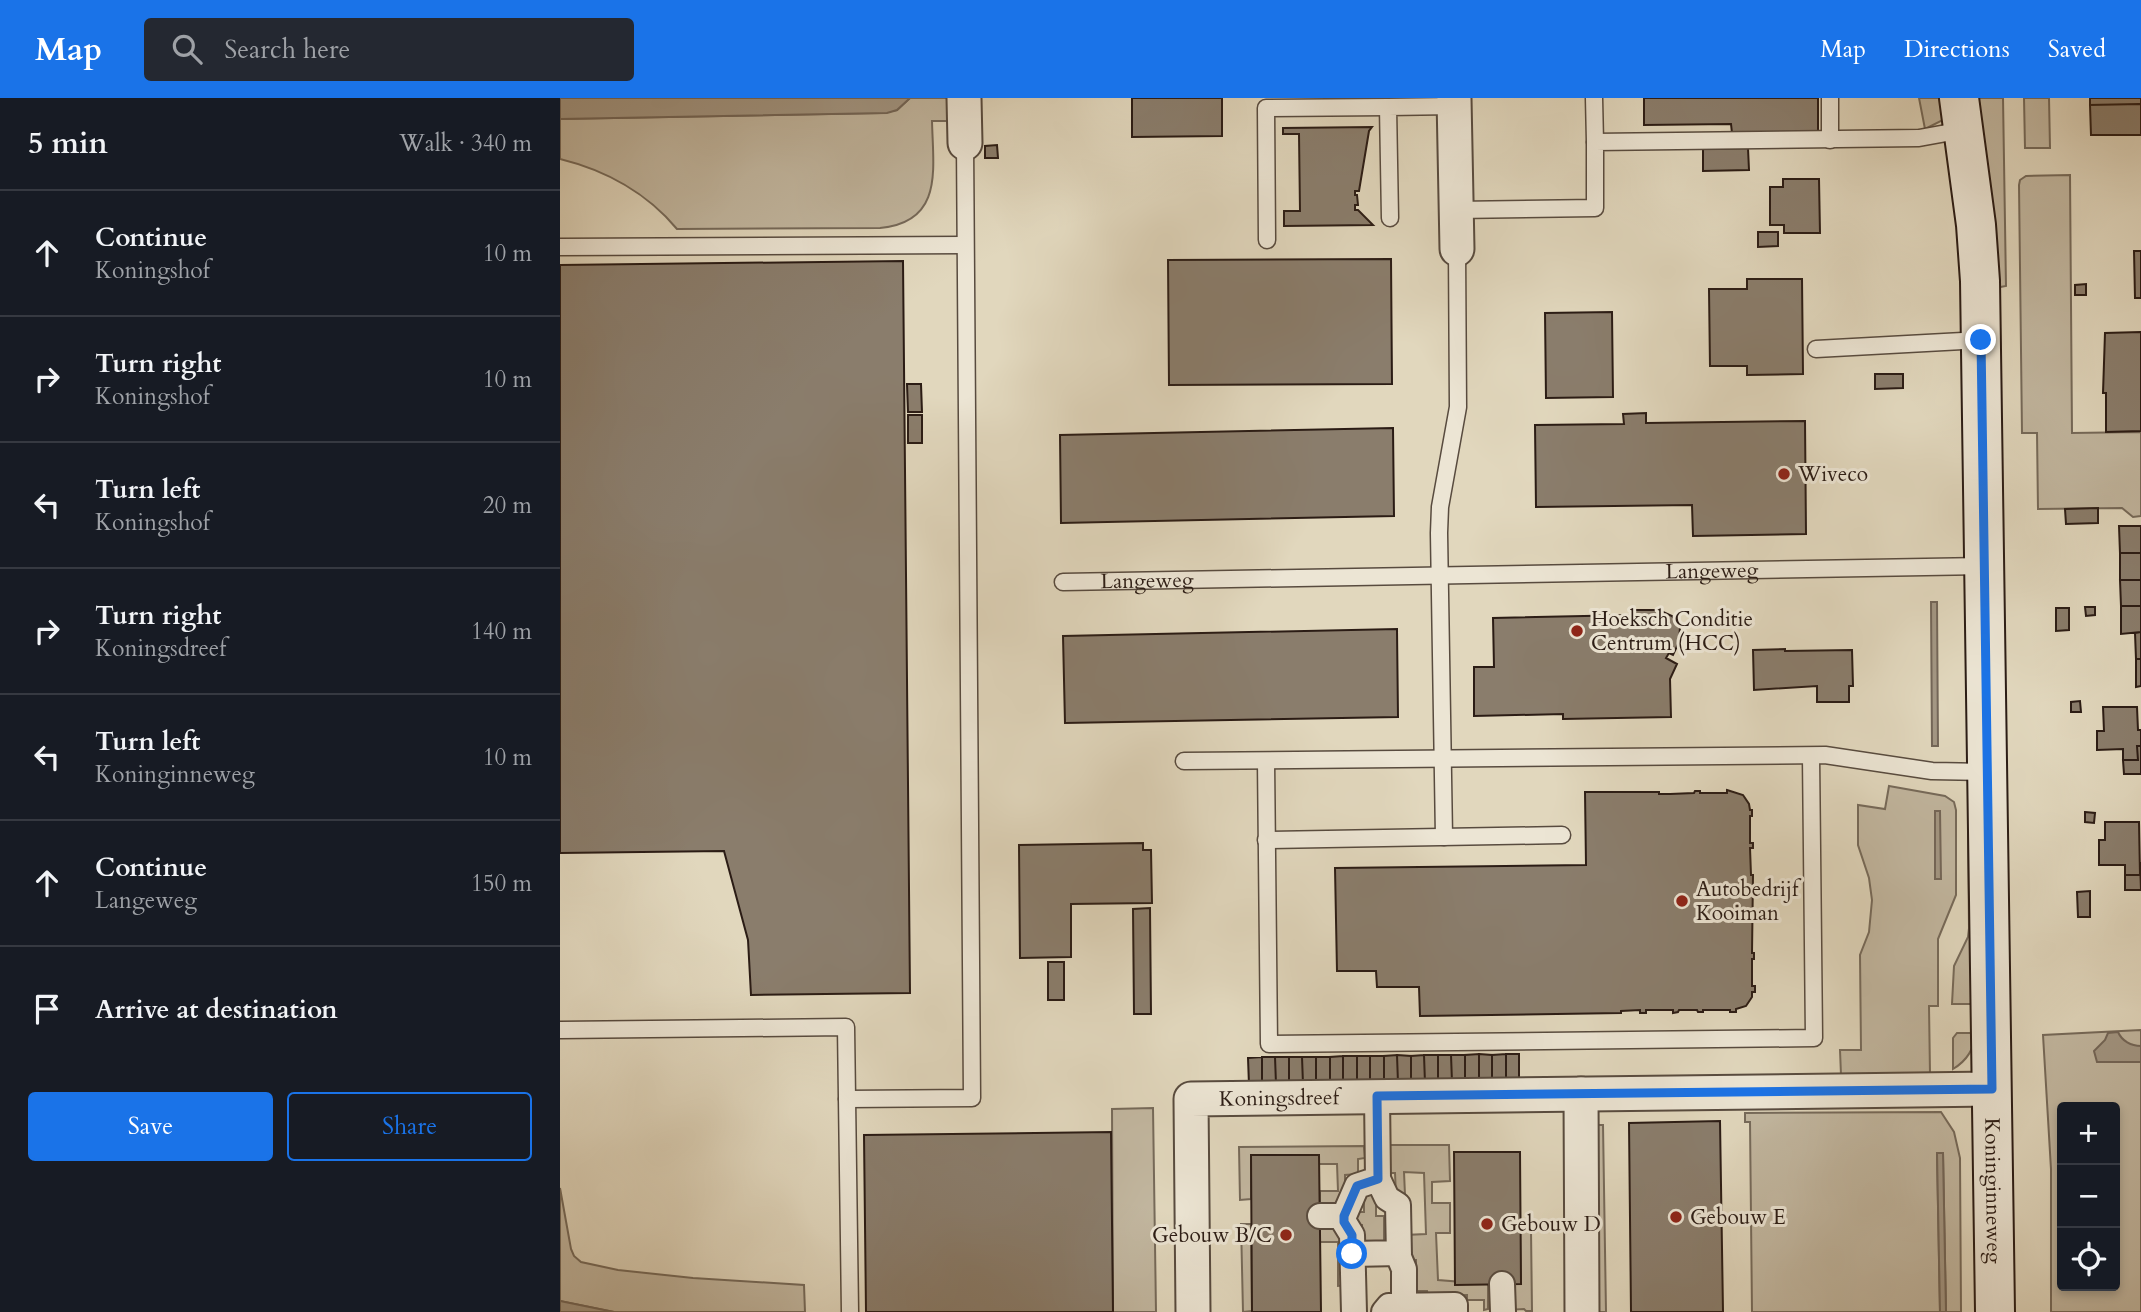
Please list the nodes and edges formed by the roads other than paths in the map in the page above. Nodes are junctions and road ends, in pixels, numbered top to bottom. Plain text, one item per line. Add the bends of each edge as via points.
1 (964, 98) edge
2 (1594, 98) edge
3 (1830, 98) edge
4 (1454, 102) edge
5 (1388, 107) junction
6 (1961, 114) edge
7 (1830, 140) junction
8 (1595, 142) junction
9 (965, 143) joint
10 (1456, 210) junction
11 (1390, 218) dead end
12 (1267, 240) dead end
13 (965, 246) junction
14 (560, 247) edge
15 (1457, 249) joint
16 (1981, 340) junction
17 (1816, 349) dead end
18 (1984, 566) junction
19 (1440, 576) junction
20 (1063, 582) dead end
21 (1811, 756) junction
22 (1443, 759) junction
23 (1184, 761) dead end
24 (1266, 761) junction
25 (1987, 772) junction
26 (1562, 835) dead end
27 (1444, 837) junction
28 (1266, 839) junction
29 (560, 1030) edge
30 (1992, 1089) junction
31 (1581, 1094) junction
32 (1377, 1096) junction
33 (847, 1099) junction
34 (1378, 1179) junction
35 (1399, 1253) junction
36 (1352, 1254) junction
37 (1502, 1284) dead end
38 (1394, 1309) edge
39 (850, 1312) edge
40 (1193, 1312) edge
41 (1354, 1312) edge
42 (1455, 1312) edge
43 (1503, 1312) edge
44 (1582, 1312) edge
45 (1995, 1312) edge

1 - 9 street
2 - 8 lane
3 - 7 lane
4 - 5 lane
4 - 10 street
5 - 11 lane
5 - 12 lane via 1266,108
6 - 7 lane via 1919,138
6 - 16 main road via 1978,247
7 - 8 lane
8 - 10 lane via 1595,208
9 - 13 lane
10 - 15 street
13 - 14 lane
13 - 33 lane via 972,1098
15 - 19 lane via 1458,407 1440,507
16 - 17 lane
16 - 18 main road
18 - 19 lane, Langeweg
18 - 25 main road
19 - 20 lane, Langeweg
19 - 22 lane
21 - 22 lane
21 - 25 lane via 1938,772
21 - 28 lane via 1814,1038 1269,1044
22 - 24 lane
22 - 27 lane
23 - 24 lane
24 - 28 lane
25 - 30 main road, Koninginneweg
26 - 27 lane
27 - 28 lane
29 - 33 lane via 846,1027
30 - 31 street, Koningsdreef
30 - 45 main road, Koninginneweg
31 - 32 street, Koningsdreef
31 - 44 street
32 - 34 street
32 - 40 street, Koningsdreef via 1191,1099
33 - 39 lane
34 - 35 street via 1387,1198 1398,1205
34 - 36 street via 1357,1186 1332,1216 1344,1222 1352,1235
35 - 36 street
35 - 38 street via 1404,1269
36 - 41 street
37 - 43 street
38 - 42 street via 1455,1305

